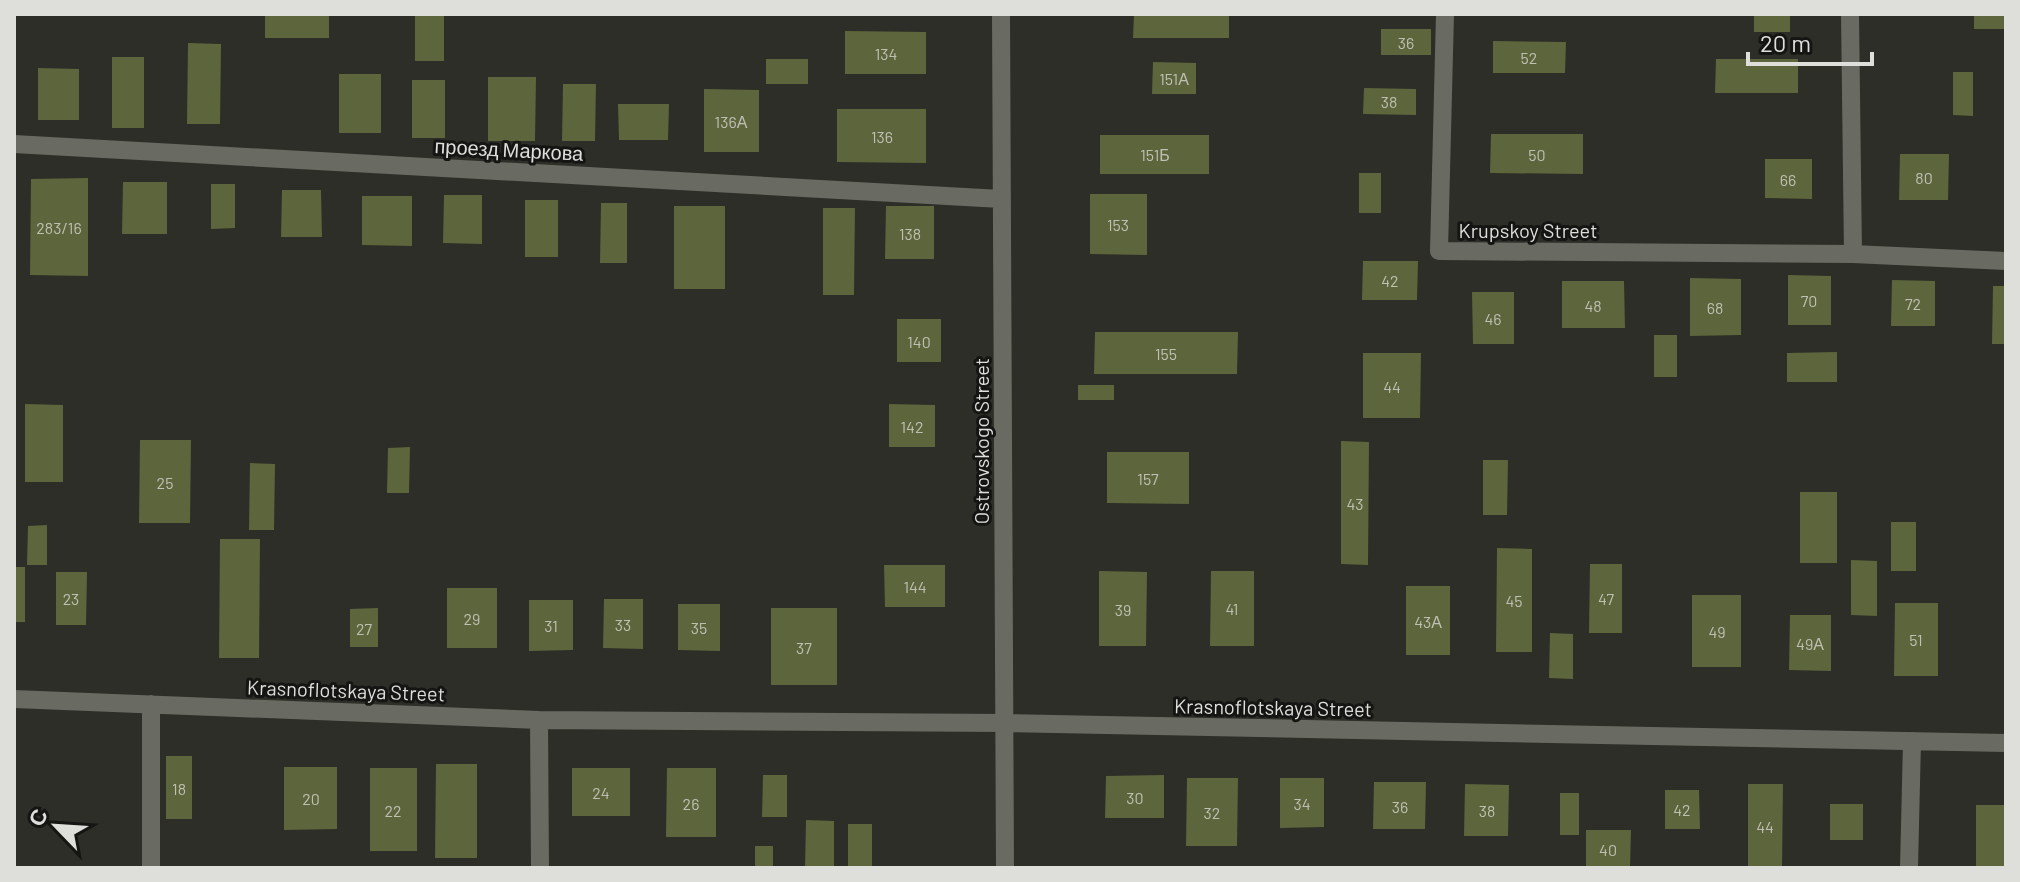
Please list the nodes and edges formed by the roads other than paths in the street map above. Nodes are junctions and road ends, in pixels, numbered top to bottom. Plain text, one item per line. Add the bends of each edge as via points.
1 (1001, 14) edge
2 (1445, 14) edge
3 (1850, 14) edge
4 (14, 144) edge
5 (1001, 199) junction
6 (1853, 254) junction
7 (2006, 261) edge
8 (14, 699) edge
9 (151, 704) junction
10 (539, 720) junction
11 (1004, 723) junction
12 (1912, 741) junction
13 (2006, 743) edge
14 (151, 868) edge
15 (540, 868) edge
16 (1005, 868) edge
17 (1909, 868) edge

1 - 5 lane, Ostrovskogo Street
2 - 6 lane, Krupskoy Street via 1439,251
3 - 6 lane
4 - 5 lane, проезд Маркова
5 - 11 lane, Ostrovskogo Street
6 - 7 lane, Krupskoy Street
8 - 9 lane, Krasnoflotskaya Street
9 - 10 lane, Krasnoflotskaya Street
9 - 14 lane
10 - 11 lane, Krasnoflotskaya Street
10 - 15 lane
11 - 12 lane, Krasnoflotskaya Street
11 - 16 lane, Ostrovskogo Street
12 - 13 lane, Krasnoflotskaya Street
12 - 17 lane

